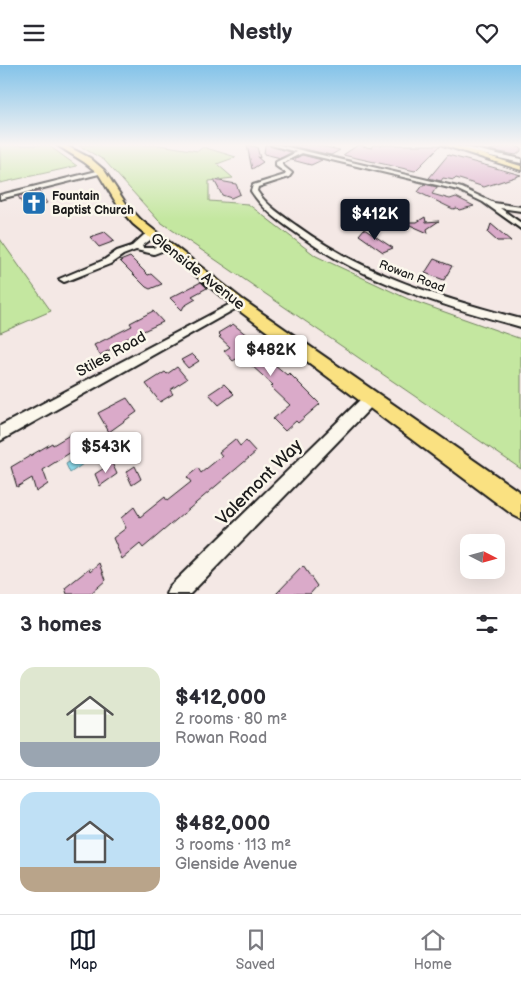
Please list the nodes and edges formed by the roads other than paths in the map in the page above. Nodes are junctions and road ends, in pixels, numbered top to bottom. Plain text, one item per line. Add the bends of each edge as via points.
1 (98, 170) edge
2 (284, 170) edge
3 (377, 170) edge
4 (101, 172) junction
5 (0, 197) edge
6 (494, 205) junction
7 (521, 209) edge
8 (507, 216) junction
9 (521, 227) edge
10 (153, 235) junction
11 (167, 246) junction
12 (138, 247) junction
13 (64, 279) dead end
14 (238, 303) junction
15 (521, 323) edge
16 (370, 399) junction
17 (0, 434) edge
18 (521, 507) edge
19 (176, 594) edge

1 - 4 main road, Glenside Avenue
2 - 15 street, Rowan Road via 289,173 287,176 255,186 254,191 264,205 309,241 346,262 418,293
3 - 6 street via 460,189 479,195
4 - 5 street
4 - 10 main road, Glenside Avenue via 130,215
6 - 7 street
6 - 8 street
7 - 8 street
8 - 9 street
10 - 11 main road, Glenside Avenue
10 - 12 street
11 - 12 street via 154,251
11 - 14 main road, Glenside Avenue
12 - 13 street
14 - 16 main road, Glenside Avenue
14 - 17 street, Stiles Road
16 - 18 main road, Glenside Avenue
16 - 19 street, Valemont Way

